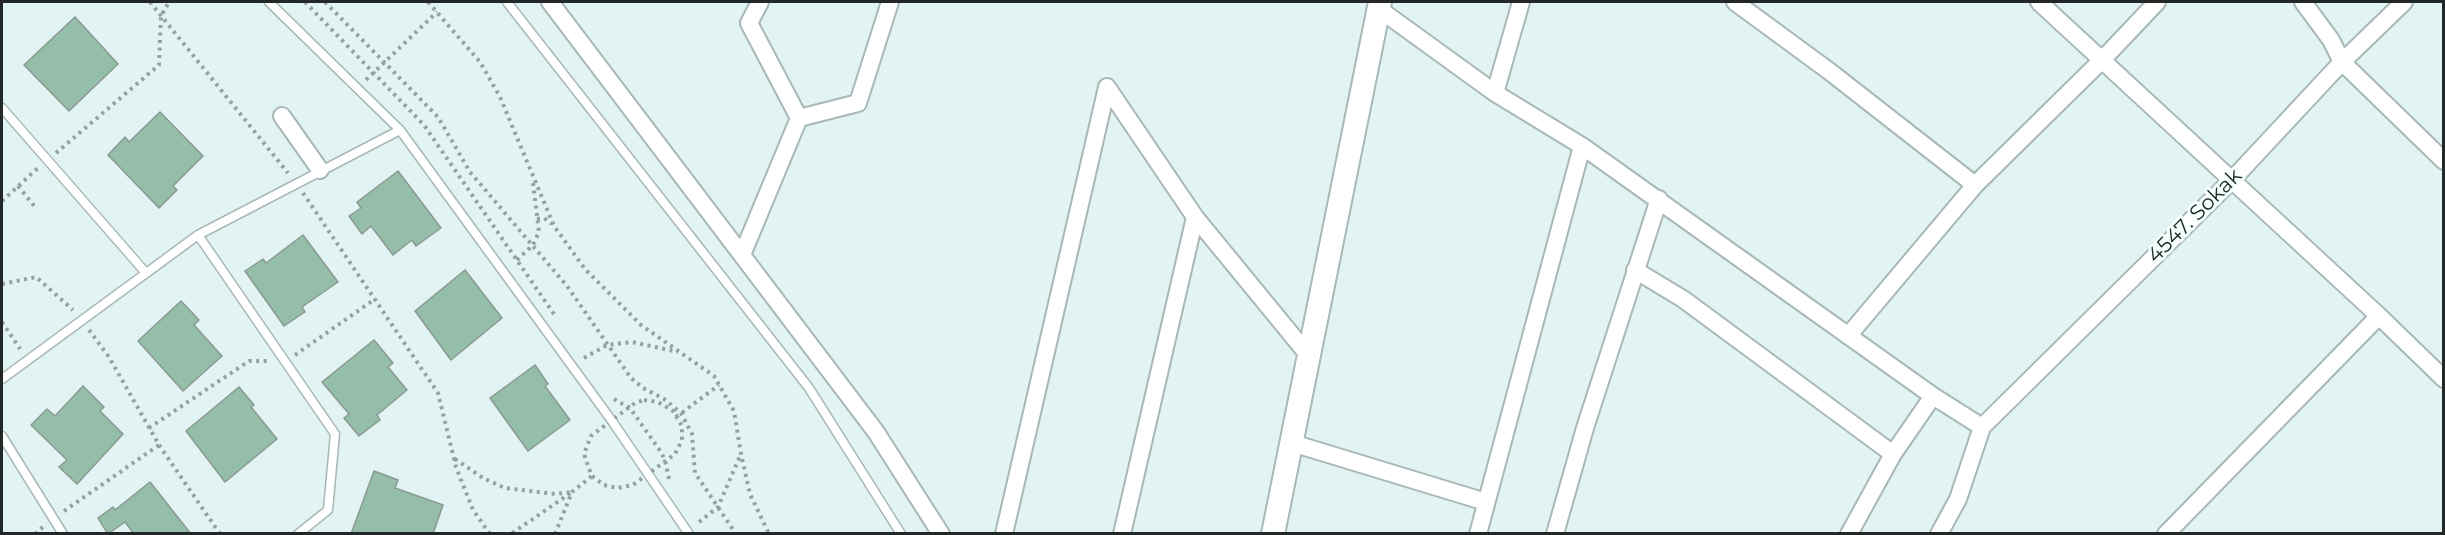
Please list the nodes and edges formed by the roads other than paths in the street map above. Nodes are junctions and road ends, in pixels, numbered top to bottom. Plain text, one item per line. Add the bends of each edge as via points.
1 (269, 2) edge
2 (507, 2) edge
3 (550, 2) edge
4 (760, 2) edge
5 (890, 2) edge
6 (1521, 2) edge
7 (1735, 2) edge
8 (2039, 2) edge
9 (2157, 2) edge
10 (2303, 2) edge
11 (2404, 2) edge
12 (1380, 5) edge
13 (2102, 60) junction
14 (2342, 62) junction
15 (1495, 93) junction
16 (2, 108) edge
17 (282, 116) dead end
18 (799, 118) junction
19 (400, 130) junction
20 (1582, 146) junction
21 (2444, 160) edge
22 (320, 170) junction
23 (2232, 180) junction
24 (1975, 185) junction
25 (1659, 200) junction
26 (1195, 217) junction
27 (198, 235) junction
28 (742, 255) junction
29 (1635, 270) junction
30 (146, 273) junction
31 (2379, 316) junction
32 (1848, 336) junction
33 (1309, 356) junction
34 (2, 379) edge
35 (2444, 379) edge
36 (1933, 396) junction
37 (1982, 427) junction
38 (2, 436) edge
39 (1292, 443) junction
40 (1893, 454) junction
41 (1486, 502) junction
42 (63, 534) edge
43 (298, 534) edge
44 (689, 534) edge
45 (901, 534) edge
46 (941, 534) edge
47 (1004, 534) edge
48 (1122, 534) edge
49 (1274, 534) edge
50 (1478, 534) edge
51 (1555, 534) edge
52 (1849, 534) edge
53 (1939, 534) edge
54 (2166, 534) edge

1 - 19 lane
2 - 45 lane via 809,388
3 - 28 street
4 - 18 street via 749,23
5 - 18 street via 858,103
6 - 15 street
7 - 24 street
8 - 13 street
9 - 13 street
10 - 14 street
11 - 14 street, 4547. Sokak
12 - 15 street
12 - 33 main road
13 - 23 street
13 - 24 street
14 - 21 street
14 - 23 street, 4547. Sokak
15 - 20 street
16 - 30 lane
17 - 22 street
18 - 28 street
19 - 22 lane
19 - 44 lane via 612,421
20 - 25 street
20 - 41 street
22 - 27 lane
23 - 31 street
23 - 37 street, 4547. Sokak
24 - 32 street
25 - 29 street
25 - 32 street
26 - 33 street
26 - 47 street via 1107,87
26 - 48 street
27 - 30 lane
27 - 43 lane via 335,434 328,510
28 - 46 street via 876,432
29 - 40 street via 1683,299
29 - 51 street
30 - 34 lane
31 - 35 street
31 - 54 street
32 - 36 street
33 - 39 main road
36 - 37 street
36 - 40 street
37 - 53 street via 1958,499
38 - 42 lane
39 - 41 street
39 - 49 main road
40 - 52 street
41 - 50 street

